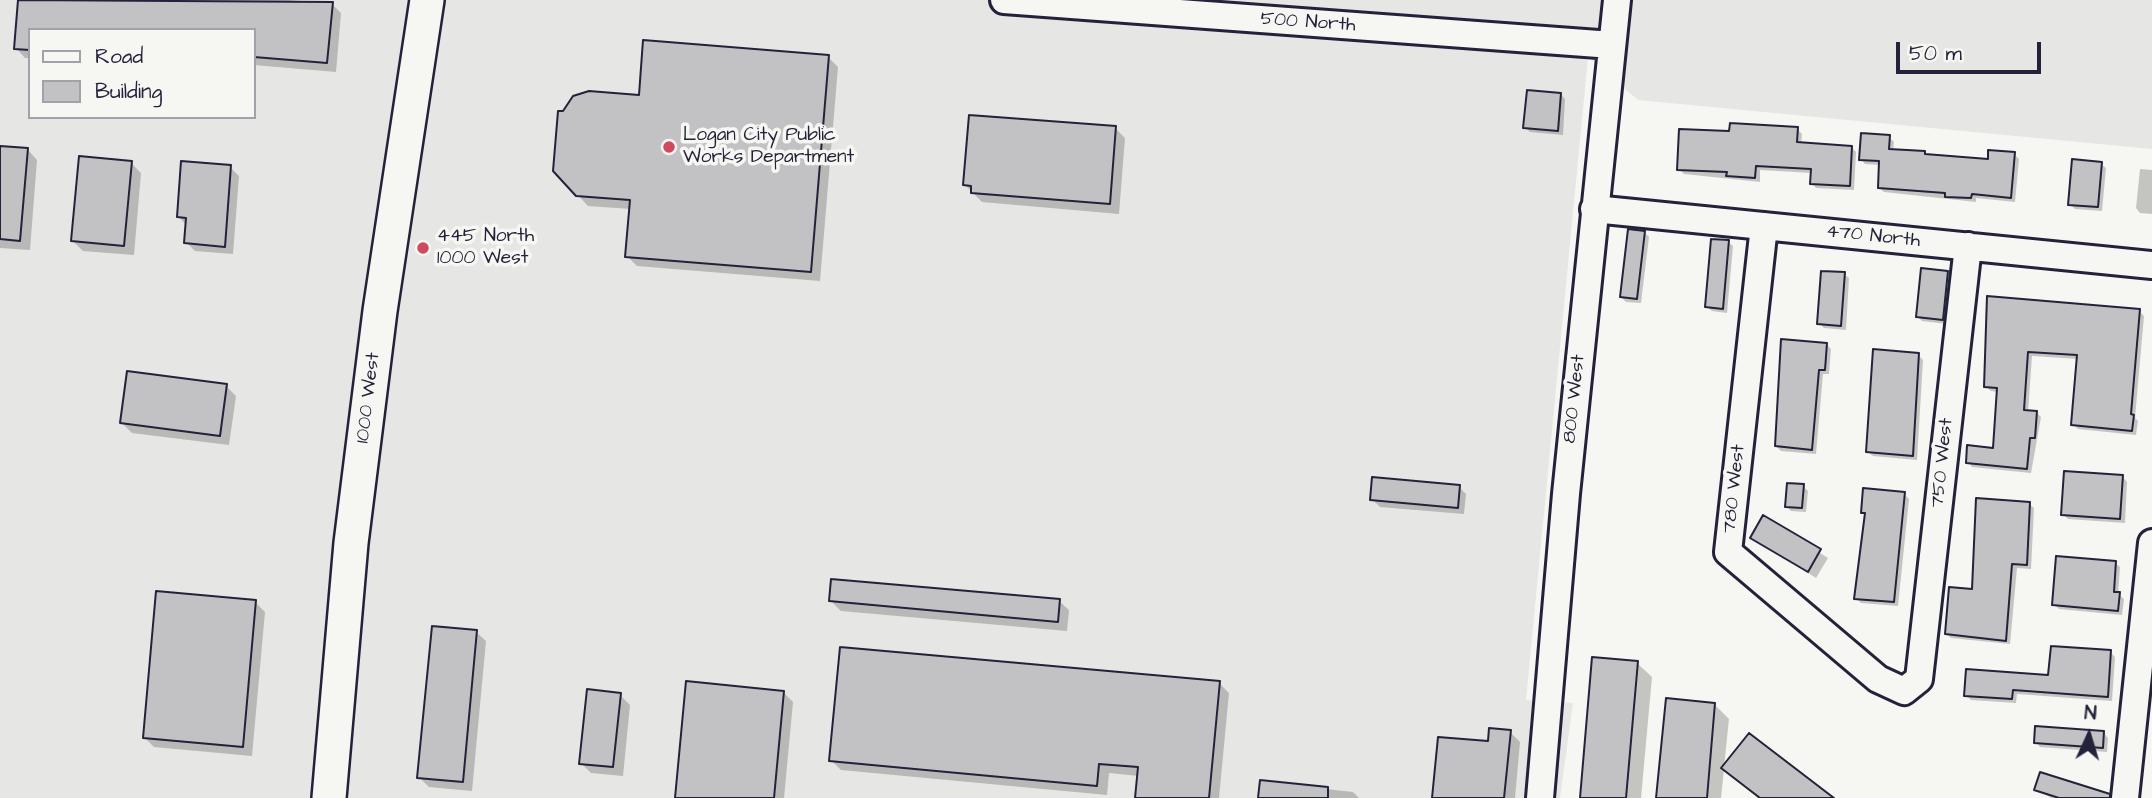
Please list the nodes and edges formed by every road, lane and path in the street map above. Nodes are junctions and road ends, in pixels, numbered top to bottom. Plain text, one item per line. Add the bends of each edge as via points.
1 (427, 0) edge
2 (1004, 0) edge
3 (1617, 0) edge
4 (1612, 45) junction
5 (1594, 209) junction
6 (1764, 226) junction
7 (1968, 246) junction
8 (2152, 265) edge
9 (2152, 543) edge
10 (1919, 679) joint
11 (329, 798) edge
12 (1540, 798) edge
13 (2125, 798) edge

1 - 11 main road, 1000 West via 380,310 353,529
2 - 4 street, 500 North
3 - 4 street, 800 West
4 - 5 street, 800 West
5 - 6 street, 470 North
5 - 12 street, 800 West
6 - 7 street, 470 North
6 - 10 street, 780 West via 1728,552 1878,679 1904,691
7 - 8 street, 470 North
7 - 10 street, 750 West
9 - 13 street

